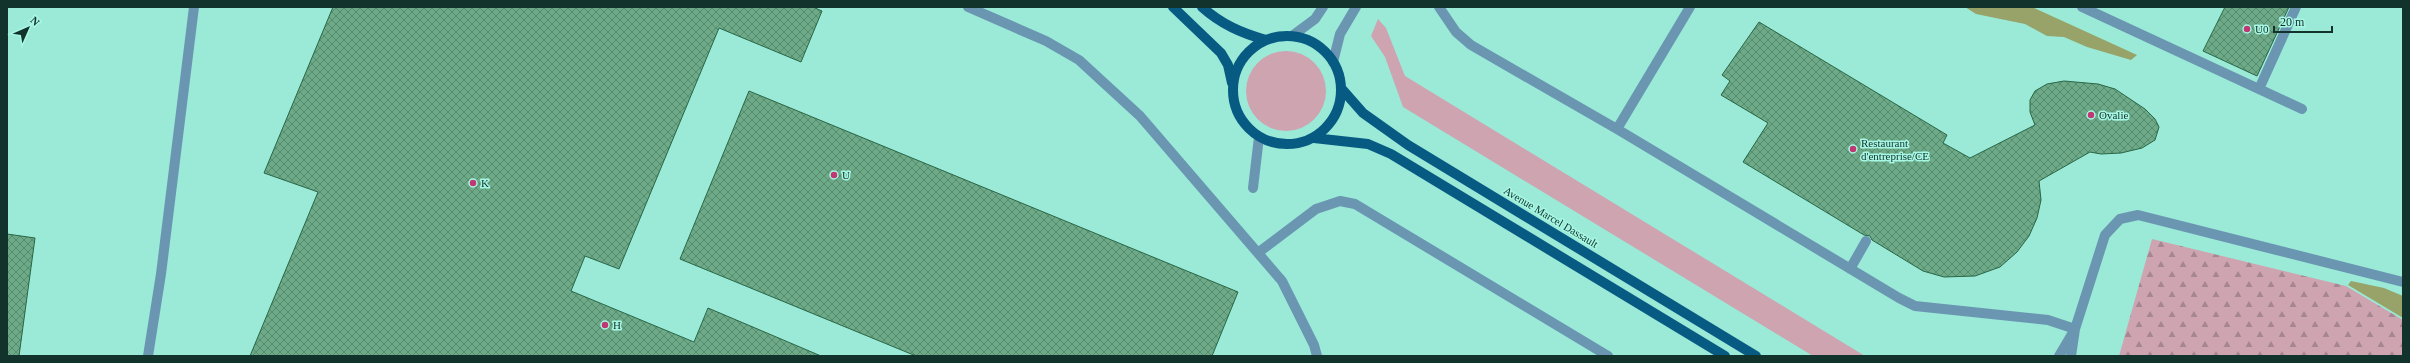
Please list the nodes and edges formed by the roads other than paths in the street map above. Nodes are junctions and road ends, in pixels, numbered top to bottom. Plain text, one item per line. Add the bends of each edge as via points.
1 (194, 7) edge
2 (968, 7) edge
3 (1173, 7) edge
4 (1202, 7) edge
5 (1323, 7) edge
6 (1356, 7) edge
7 (1439, 7) edge
8 (1690, 7) edge
9 (2082, 7) edge
10 (2296, 7) edge
11 (1292, 36) junction
12 (1266, 40) junction
13 (1333, 62) junction
14 (1233, 85) junction
15 (1341, 88) junction
16 (2259, 89) junction
17 (2302, 109) dead end
18 (1617, 129) junction
19 (1259, 137) junction
20 (1314, 138) junction
21 (1253, 188) dead end
22 (1866, 241) dead end
23 (1259, 252) junction
24 (1850, 269) junction
25 (2403, 282) edge
26 (2075, 328) junction
27 (148, 356) edge
28 (1317, 356) edge
29 (1608, 356) edge
30 (1724, 356) edge
31 (1756, 356) edge
32 (2059, 356) edge
33 (2071, 356) edge

1 - 27 street via 161,274
2 - 23 street via 1046,41 1079,60 1140,116
3 - 14 main road via 1221,53 1228,65
4 - 12 main road via 1238,32
5 - 11 street via 1316,19
6 - 13 street via 1340,34
7 - 18 street via 1456,32 1471,45
8 - 18 street
9 - 16 street
10 - 16 street
11 - 12 main road
11 - 13 main road via 1308,40 1322,49
12 - 14 main road via 1243,58 1236,71
13 - 15 main road via 1339,74
14 - 19 main road via 1233,100 1238,114 1247,127
15 - 20 main road via 1340,103 1334,117 1326,129
15 - 31 main road, Avenue Marcel Dassault via 1363,112 1408,145
16 - 17 street
18 - 24 street
19 - 20 main road via 1272,143 1288,145
19 - 21 street
20 - 30 main road via 1368,144 1391,154
22 - 24 street
23 - 28 street via 1282,281
23 - 29 street via 1316,210 1340,201 1355,204
24 - 26 street via 1915,306 2048,320
25 - 26 street via 2146,216 2128,216 2111,226 2105,234
26 - 32 street
26 - 33 street

